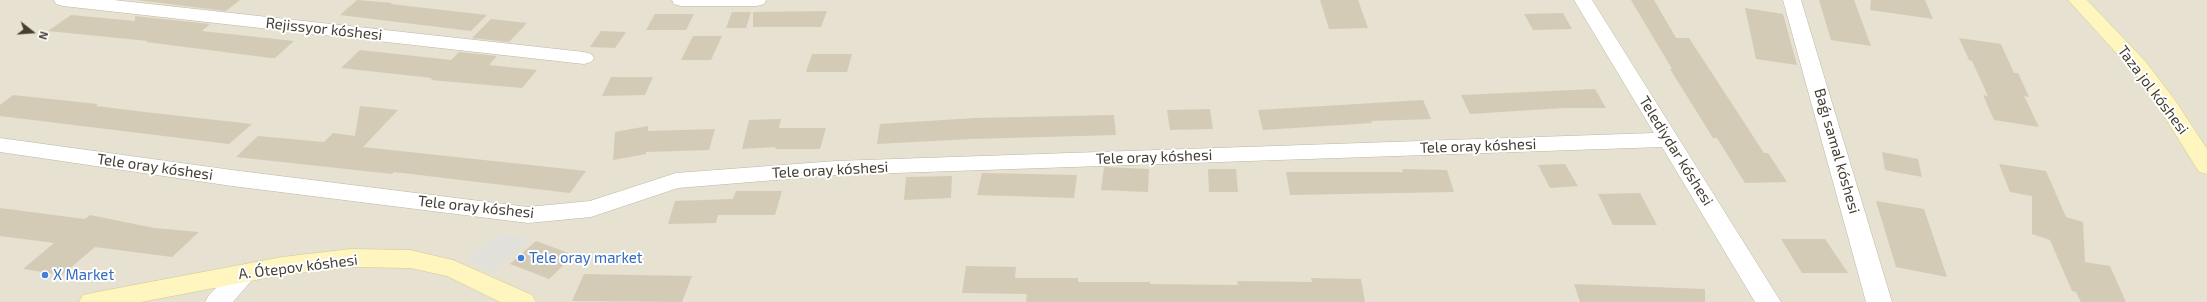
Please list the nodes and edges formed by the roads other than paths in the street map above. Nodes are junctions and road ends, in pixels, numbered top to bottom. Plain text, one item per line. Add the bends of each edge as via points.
1 (63, 0) edge
2 (681, 0) edge
3 (757, 0) edge
4 (1583, 0) edge
5 (1792, 0) edge
6 (2077, 0) edge
7 (584, 58) dead end
8 (1670, 140) junction
9 (0, 145) edge
10 (2207, 167) edge
11 (246, 273) junction
12 (511, 300) edge
13 (92, 302) edge
14 (218, 302) edge
15 (1768, 302) edge
16 (1880, 302) edge

1 - 7 street, Rejissyor kóshesi
2 - 3 street
4 - 8 street, Telediydar kóshesi
5 - 16 street, Baǵı samal kóshesi
6 - 10 street, Taza jol kóshesi via 2139,66 2168,105
8 - 9 street, Tele oray kóshesi via 836,168 676,180 591,209 528,215 232,178
8 - 15 street, Telediydar kóshesi
11 - 12 street, A. Ótepov kóshesi via 350,258 410,259 453,269
11 - 13 street, A. Ótepov kóshesi
11 - 14 street

